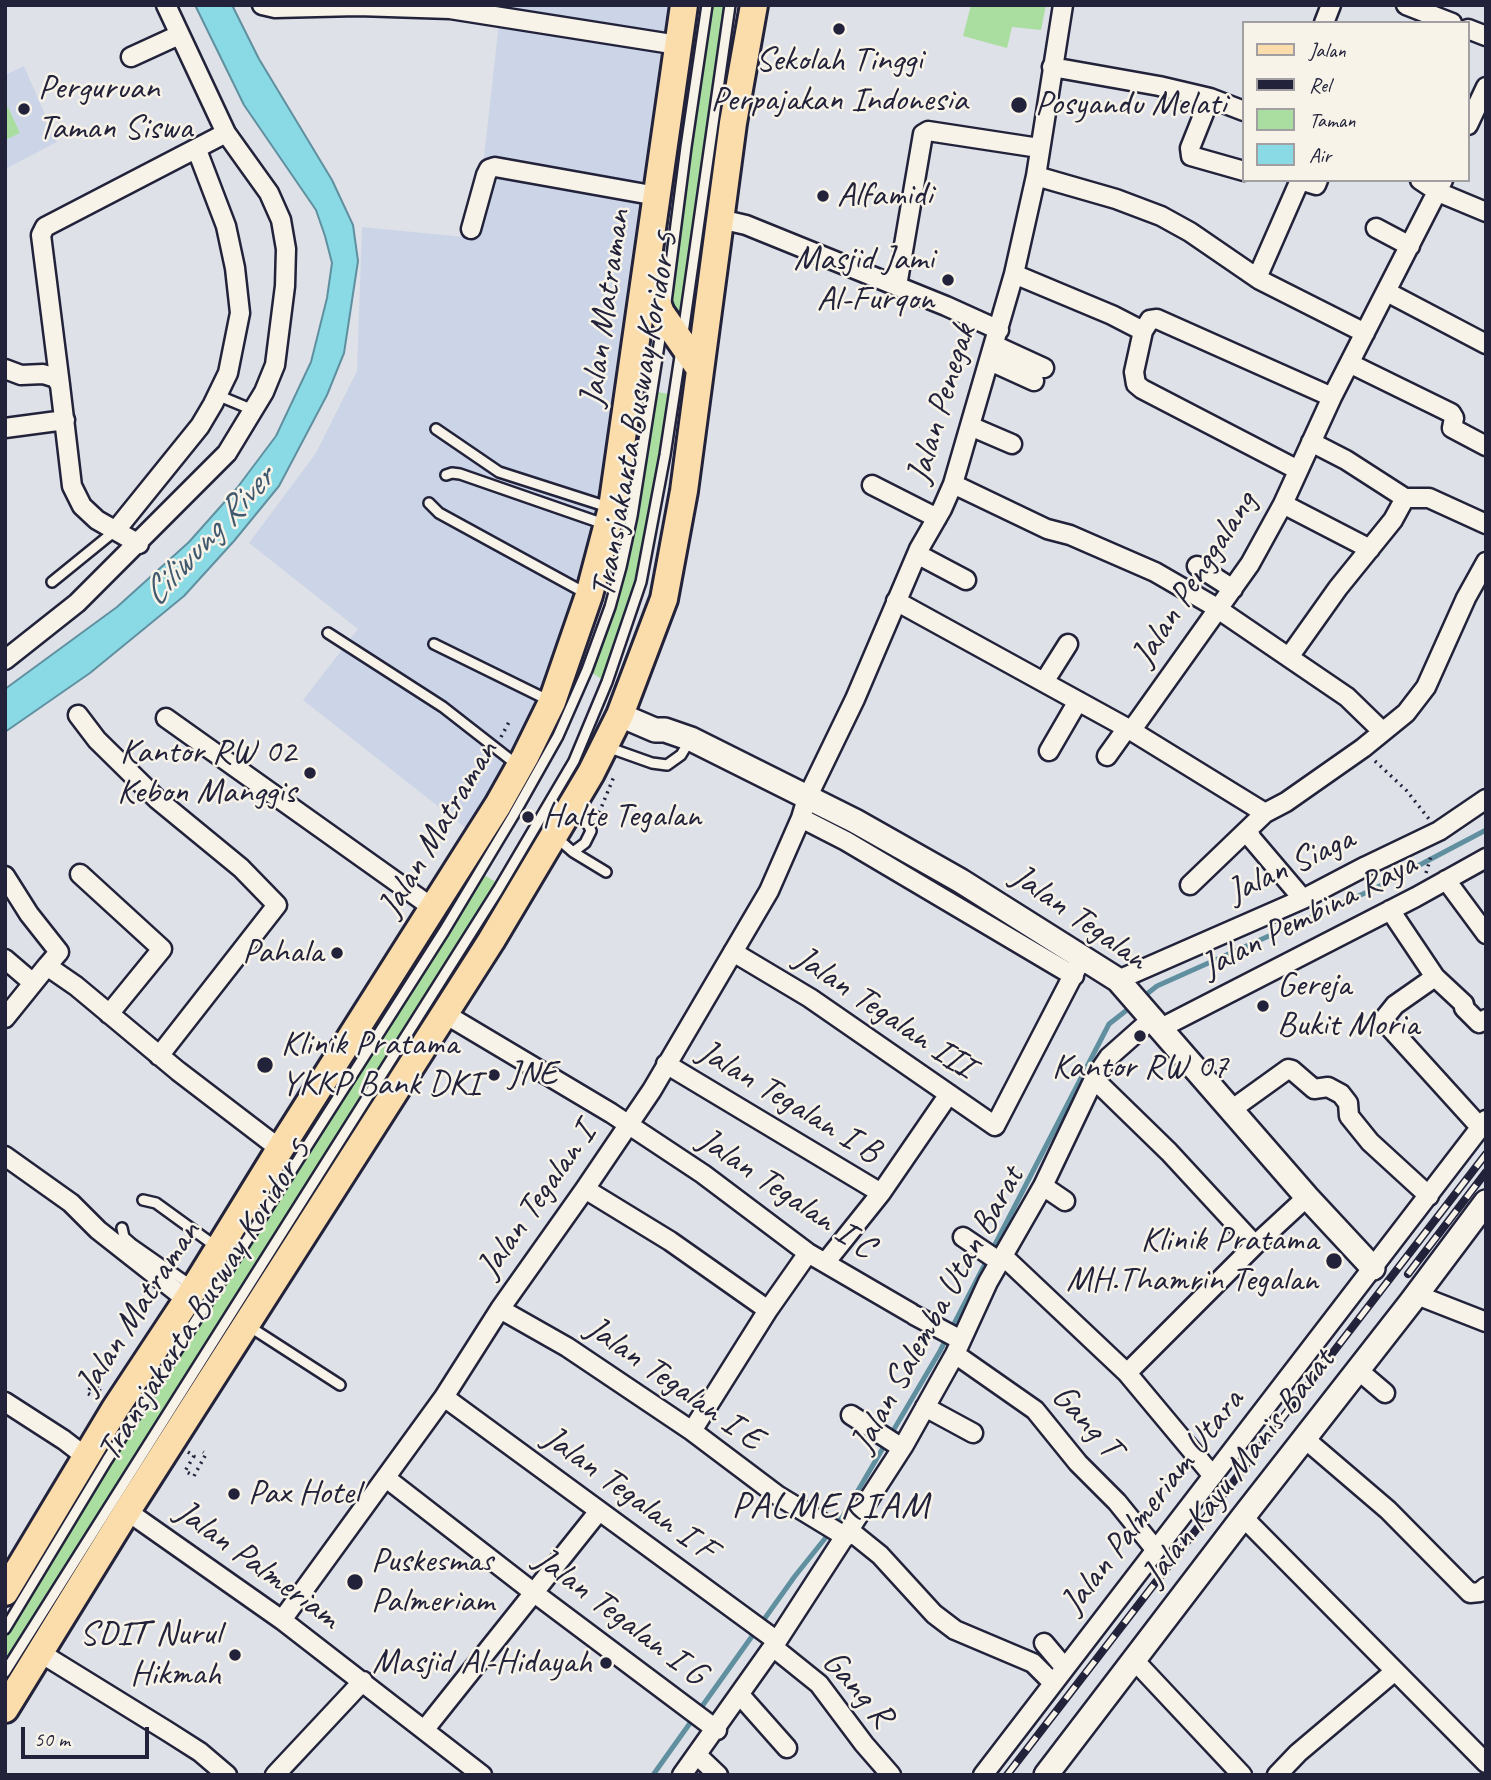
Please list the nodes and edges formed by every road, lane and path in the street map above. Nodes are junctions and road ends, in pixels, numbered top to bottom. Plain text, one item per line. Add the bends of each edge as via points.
1 (166, 5) edge
2 (262, 5) edge
3 (684, 5) edge
4 (690, 5) edge
5 (708, 5) edge
6 (730, 5) edge
7 (740, 5) edge
8 (754, 5) edge
9 (1063, 5) edge
10 (1407, 5) edge
11 (408, 6) edge
12 (1447, 21) edge
13 (180, 35) junction
14 (678, 45) junction
15 (131, 57) dead end
16 (1052, 67) junction
17 (1486, 87) edge
18 (1210, 98) junction
19 (1242, 110) edge
20 (1470, 121) edge
21 (733, 123) junction
22 (1470, 126) edge
23 (226, 133) junction
24 (1486, 133) edge
25 (1039, 148) junction
26 (197, 149) junction
27 (1242, 169) edge
28 (1036, 176) junction
29 (1298, 182) edge
30 (1441, 186) edge
31 (657, 196) junction
32 (1486, 212) edge
33 (720, 219) junction
34 (1376, 228) dead end
35 (471, 229) dead end
36 (1410, 246) junction
37 (1014, 274) junction
38 (1257, 278) junction
39 (897, 286) junction
40 (1387, 292) junction
41 (664, 317) junction
42 (1143, 331) junction
43 (1365, 333) junction
44 (682, 343) junction
45 (1486, 344) edge
46 (994, 345) junction
47 (1351, 364) junction
48 (5, 369) edge
49 (700, 369) junction
50 (1039, 375) dead end
51 (60, 385) junction
52 (218, 395) junction
53 (1332, 397) junction
54 (253, 411) junction
55 (65, 420) junction
56 (970, 426) junction
57 (5, 428) edge
58 (436, 429) dead end
59 (1311, 442) junction
60 (1012, 444) dead end
61 (1486, 446) edge
62 (1298, 470) junction
63 (446, 475) dead end
64 (953, 484) junction
65 (872, 485) dead end
66 (1405, 498) junction
67 (429, 503) dead end
68 (1283, 504) junction
69 (610, 516) junction
70 (937, 518) junction
71 (1486, 524) edge
72 (116, 530) junction
73 (139, 544) junction
74 (1370, 549) junction
75 (917, 554) junction
76 (1485, 564) edge
77 (1197, 566) dead end
78 (966, 580) dead end
79 (52, 582) dead end
80 (1233, 589) junction
81 (589, 595) junction
82 (896, 601) junction
83 (1219, 609) junction
84 (328, 633) dead end
85 (434, 644) dead end
86 (1068, 644) dead end
87 (1289, 657) junction
88 (5, 660) edge
89 (1044, 682) junction
90 (1078, 701) junction
91 (551, 702) junction
92 (622, 708) junction
93 (78, 715) dead end
94 (166, 718) dead end
95 (1129, 729) junction
96 (1382, 731) junction
97 (691, 739) junction
98 (605, 746) junction
99 (1363, 748) junction
100 (1049, 751) dead end
101 (1107, 756) dead end
102 (519, 767) junction
103 (1486, 799) edge
104 (804, 808) junction
105 (1265, 813) junction
106 (1248, 831) junction
107 (1439, 831) junction
108 (564, 844) junction
109 (1433, 852) dead end
110 (1486, 858) edge
111 (606, 872) dead end
112 (80, 874) dead end
113 (1426, 875) dead end
114 (5, 876) edge
115 (1446, 880) junction
116 (1190, 885) dead end
117 (1303, 899) junction
118 (433, 908) junction
119 (1390, 910) junction
120 (1486, 934) edge
121 (733, 952) junction
122 (5, 959) edge
123 (47, 966) junction
124 (1078, 966) junction
125 (1435, 977) junction
126 (33, 983) junction
127 (1123, 985) junction
128 (109, 1014) junction
129 (445, 1014) junction
130 (5, 1018) edge
131 (1486, 1019) edge
132 (1155, 1020) junction
133 (159, 1056) junction
134 (666, 1064) junction
135 (1094, 1079) junction
136 (949, 1094) junction
137 (1231, 1110) junction
138 (1483, 1124) edge
139 (628, 1125) junction
140 (280, 1149) junction
141 (5, 1156) edge
142 (1043, 1186) junction
143 (585, 1189) junction
144 (881, 1193) junction
145 (1429, 1196) junction
146 (1307, 1197) junction
147 (143, 1200) dead end
148 (1065, 1201) dead end
149 (1486, 1202) edge
150 (122, 1228) dead end
151 (963, 1237) dead end
152 (1255, 1245) junction
153 (219, 1249) junction
154 (807, 1253) junction
155 (1001, 1259) junction
156 (825, 1263) junction
157 (1373, 1268) junction
158 (191, 1294) junction
159 (1417, 1295) junction
160 (500, 1309) junction
161 (768, 1310) junction
162 (1486, 1322) edge
163 (246, 1324) junction
164 (957, 1344) junction
165 (1358, 1370) junction
166 (1127, 1373) junction
167 (340, 1385) dead end
168 (101, 1391) dead end
169 (87, 1393) dead end
170 (1385, 1393) dead end
171 (444, 1397) junction
172 (5, 1402) edge
173 (925, 1407) junction
174 (851, 1415) dead end
175 (692, 1431) junction
176 (972, 1433) dead end
177 (1305, 1439) junction
178 (902, 1448) junction
179 (203, 1452) dead end
180 (194, 1456) dead end
181 (86, 1457) junction
182 (1213, 1476) junction
183 (386, 1478) junction
184 (127, 1511) junction
185 (599, 1511) junction
186 (1242, 1517) junction
187 (840, 1531) junction
188 (1155, 1549) junction
189 (1486, 1587) edge
190 (5, 1592) edge
191 (533, 1592) junction
192 (282, 1620) junction
193 (5, 1629) edge
194 (772, 1641) junction
195 (1044, 1643) dead end
196 (39, 1652) junction
197 (1135, 1661) junction
198 (1065, 1668) junction
199 (5, 1672) edge
200 (1396, 1673) junction
201 (363, 1681) junction
202 (1053, 1683) junction
203 (740, 1695) junction
204 (5, 1709) edge
205 (710, 1725) junction
206 (425, 1729) junction
207 (787, 1748) dead end
208 (1313, 1749) dead end
209 (697, 1755) junction
210 (1486, 1763) edge
211 (227, 1775) edge
212 (275, 1775) edge
213 (482, 1775) edge
214 (682, 1775) edge
215 (718, 1775) edge
216 (891, 1775) edge
217 (983, 1775) edge
218 (1046, 1775) edge
219 (1242, 1775) edge
220 (1277, 1775) edge

1 - 13 street
2 - 11 street
3 - 14 main road, Jalan Matraman
4 - 41 main road, Jalan Matraman via 652,271 652,290
5 - 41 lane, Transjakarta Busway Koridor 5
6 - 44 lane, Transjakarta Busway Koridor 5
7 - 21 main road
8 - 21 main road
9 - 16 street, Jalan Penegak
10 - 12 street
11 - 14 street
13 - 15 street
13 - 23 street
14 - 31 main road, Jalan Matraman
16 - 18 street
16 - 25 street, Jalan Penegak
17 - 20 street
18 - 19 street
18 - 27 street via 1189,148 1191,156
21 - 33 main road
22 - 24 street
23 - 26 street
23 - 54 street via 269,193 281,220 286,249 275,365
25 - 28 street, Jalan Penegak
25 - 39 street via 924,132
26 - 51 street via 45,227 41,235
26 - 52 street via 226,226 240,313 228,373
28 - 37 street, Jalan Penegak
28 - 38 street via 1161,216
29 - 38 street
30 - 32 street
30 - 36 street, Jalan Penggalang
31 - 35 street via 495,167 486,175
31 - 69 main road, Jalan Matraman
33 - 39 street via 746,225
33 - 49 main road
34 - 36 street
36 - 40 street, Jalan Penggalang
37 - 42 street
37 - 46 street, Jalan Penegak
38 - 43 street
39 - 46 street
40 - 43 street, Jalan Penggalang
40 - 45 street
41 - 44 main road, Jalan Matraman
41 - 193 lane, Transjakarta Busway Koridor 5 via 621,566 610,607 558,736 451,919 107,1460
42 - 53 street via 1150,320 1157,319
42 - 62 street via 1134,372 1136,384
43 - 47 street, Jalan Penggalang
44 - 49 main road, Jalan Matraman
44 - 199 lane, Transjakarta Busway Koridor 5 via 641,582 574,761 498,890
46 - 50 street
46 - 56 street, Jalan Penegak
47 - 53 street, Jalan Penggalang
47 - 61 street via 1451,413 1452,428
48 - 51 street via 21,375 50,375
49 - 92 main road via 664,599
51 - 55 street
52 - 54 lane
52 - 72 street via 200,426
53 - 59 street, Jalan Penggalang
54 - 73 street via 227,453
55 - 57 street
55 - 72 street via 72,486 82,506
56 - 60 street
56 - 64 street, Jalan Penegak
58 - 69 lane via 499,472
59 - 62 street, Jalan Penggalang
59 - 66 street
62 - 68 street, Jalan Penggalang
63 - 69 lane via 460,474
64 - 70 street, Jalan Penegak
64 - 83 street via 1047,529 1154,572
65 - 70 street
66 - 71 street via 1429,498
66 - 74 street
67 - 81 lane via 439,513
68 - 74 street
68 - 80 street, Jalan Penggalang
69 - 81 main road, Jalan Matraman
70 - 75 street, Jalan Penegak
72 - 73 street
72 - 79 lane
73 - 88 street via 77,603
74 - 87 street
75 - 78 street
75 - 82 street, Jalan Penegak
76 - 96 street via 1419,699
77 - 80 street
80 - 83 street, Jalan Penggalang
81 - 91 main road, Jalan Matraman
82 - 89 street
82 - 104 street, Jalan Penegak
83 - 87 street
83 - 95 street, Jalan Penggalang
84 - 102 lane via 443,707
85 - 91 lane
86 - 89 street
87 - 96 street via 1347,697
89 - 90 street
90 - 95 street
90 - 100 street
91 - 102 main road, Jalan Matraman
92 - 97 street, Jalan Tegalan
92 - 98 main road
93 - 133 street via 157,799 241,868 277,905
94 - 118 street
95 - 101 street, Jalan Penggalang
95 - 105 street
96 - 99 street
97 - 98 lane via 681,755 667,765
97 - 104 street, Jalan Tegalan
98 - 108 main road via 571,809
99 - 105 street
99 - 107 path
102 - 118 main road, Jalan Matraman
103 - 107 street, Jalan Siaga
104 - 121 street, Jalan Tegalan I via 769,891
104 - 124 street, Jalan Tegalan via 961,881
105 - 106 street
106 - 116 street
106 - 117 street
107 - 117 street, Jalan Siaga
108 - 111 lane
108 - 129 main road
109 - 113 path
110 - 115 street, Jalan Pembina Raya
112 - 128 street via 162,949
114 - 123 street via 59,952
115 - 119 street, Jalan Pembina Raya
115 - 120 street
117 - 127 street, Jalan Siaga
118 - 140 main road, Jalan Matraman
119 - 125 street
119 - 132 street, Jalan Pembina Raya
121 - 134 street, Jalan Tegalan I
121 - 136 street, Jalan Tegalan III via 810,998
122 - 126 street
123 - 126 street
123 - 128 street
124 - 127 street, Jalan Tegalan
124 - 136 street, Jalan Tegalan III via 998,1123 993,1125
125 - 131 street via 1479,1023
125 - 138 street via 1395,1005 1383,1020
126 - 130 street
127 - 132 street, Jalan Tegalan
128 - 133 street
129 - 139 street, Jalan Tegalan I C
129 - 163 main road
132 - 135 street, Jalan Salemba Utan Barat via 1109,1057
132 - 137 street, Jalan Tegalan
133 - 140 street
134 - 139 street, Jalan Tegalan I
134 - 144 street, Jalan Tegalan I B
135 - 142 street, Jalan Salemba Utan Barat
135 - 152 street
136 - 144 street
137 - 145 street via 1292,1070 1314,1089 1328,1087 1341,1094 1348,1103 1349,1116 1370,1142
137 - 146 street, Jalan Tegalan
138 - 145 street, Jalan Palmeriam Utara
139 - 143 street, Jalan Tegalan I
139 - 154 street, Jalan Tegalan I C via 703,1174
140 - 153 main road, Jalan Matraman
141 - 158 street via 71,1203 98,1230
142 - 148 street
142 - 155 street, Jalan Salemba Utan Barat
143 - 160 street, Jalan Tegalan I
143 - 161 street via 670,1241
144 - 156 street
145 - 157 street, Jalan Palmeriam Utara
146 - 152 street
146 - 157 street, Jalan Tegalan
147 - 153 lane via 156,1203
149 - 159 street, Jalan Kayu Manis Barat
150 - 158 lane via 124,1237
151 - 155 street
152 - 166 street
153 - 158 main road, Jalan Matraman
154 - 156 street, Jalan Tegalan I C
154 - 161 street
155 - 164 street, Jalan Salemba Utan Barat
155 - 166 street
156 - 164 street, Jalan Tegalan I C
157 - 182 street, Jalan Palmeriam Utara
158 - 181 main road, Jalan Matraman
159 - 162 street
159 - 165 street, Jalan Kayu Manis Barat
160 - 171 street, Jalan Tegalan I
160 - 175 street, Jalan Tegalan I E
161 - 175 street
163 - 167 lane
163 - 184 main road
164 - 173 street, Jalan Salemba Utan Barat
164 - 188 street, Gang T via 1035,1410
165 - 170 street
165 - 177 street, Jalan Kayu Manis Barat
166 - 182 street
168 - 169 path via 95,1380
171 - 183 street, Jalan Tegalan I
171 - 185 street, Jalan Tegalan I F
172 - 181 street
173 - 176 street
173 - 178 street, Jalan Salemba Utan Barat
174 - 178 street
175 - 187 street, Jalan Tegalan I E via 777,1495
177 - 186 street, Jalan Kayu Manis Barat
177 - 189 street via 1388,1510 1470,1593
178 - 187 street, Jalan Salemba Utan Barat
179 - 180 path via 206,1454 194,1476 185,1471
181 - 190 main road, Jalan Matraman
182 - 188 street, Jalan Palmeriam Utara
183 - 191 street, Jalan Tegalan I G
183 - 192 street, Jalan Tegalan I
184 - 192 street, Jalan Palmeriam
184 - 196 main road
185 - 191 street
185 - 194 street, Jalan Tegalan I F
186 - 197 street, Jalan Kayu Manis Barat
186 - 200 street
187 - 194 street, Jalan Salemba Utan Barat
187 - 202 street, Jalan Tegalan I E via 880,1555 934,1614 955,1630 1033,1664
188 - 198 street, Jalan Palmeriam Utara
191 - 205 street, Jalan Tegalan I G
191 - 206 street
192 - 201 street, Jalan Palmeriam
194 - 203 street, Jalan Salemba Utan Barat
194 - 216 street, Gang R via 819,1684
195 - 198 street
196 - 204 main road
196 - 211 street via 200,1752
197 - 218 street, Jalan Kayu Manis Barat
197 - 219 street
198 - 202 street, Jalan Palmeriam Utara
200 - 208 street
200 - 210 street
200 - 220 street via 1297,1753
201 - 206 street, Jalan Palmeriam
201 - 212 street
202 - 217 street, Jalan Palmeriam Utara
203 - 205 street, Jalan Salemba Utan Barat
203 - 207 street
205 - 209 street, Jalan Salemba Utan Barat
206 - 213 street, Jalan Palmeriam
209 - 214 street, Jalan Salemba Utan Barat
209 - 215 street

